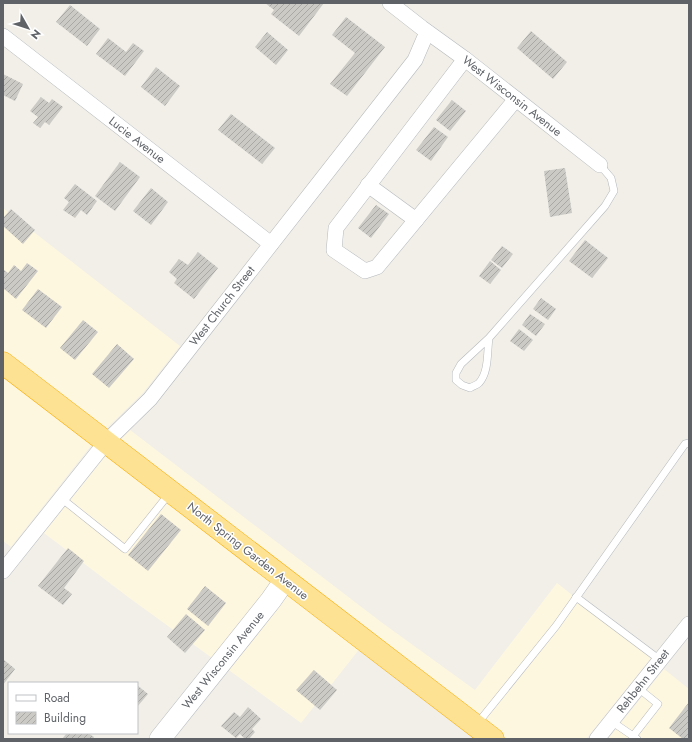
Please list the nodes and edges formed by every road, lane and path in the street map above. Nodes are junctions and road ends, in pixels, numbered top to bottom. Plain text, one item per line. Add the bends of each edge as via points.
1 (390, 3) edge
2 (425, 30) junction
3 (3, 36) edge
4 (465, 59) junction
5 (516, 99) junction
6 (600, 165) joint
7 (368, 185) junction
8 (416, 220) junction
9 (271, 244) junction
10 (489, 338) junction
11 (3, 363) edge
12 (106, 442) junction
13 (689, 443) edge
14 (171, 492) junction
15 (61, 498) junction
16 (3, 571) edge
17 (285, 580) junction
18 (576, 597) junction
19 (688, 627) edge
20 (660, 660) junction
21 (638, 688) junction
22 (611, 721) junction
23 (476, 726) junction
24 (635, 737) edge
25 (160, 739) edge
26 (493, 739) edge
27 (597, 739) edge

1 - 2 street, West Wisconsin Avenue
2 - 4 street, West Wisconsin Avenue
2 - 9 street, West Church Street via 415,60
3 - 9 street, Lucie Avenue
4 - 5 street, West Wisconsin Avenue
4 - 7 street
5 - 6 street, West Wisconsin Avenue
5 - 8 street
6 - 10 lane via 611,178 614,191 605,206
7 - 8 street
7 - 8 street via 336,228 334,250 365,271 377,267
9 - 12 street, West Church Street via 150,399
10 - 10 lane via 483,377 478,384 470,388 462,385 456,380 456,373 461,364
11 - 12 highway, North Spring Garden Avenue
12 - 14 highway, North Spring Garden Avenue
12 - 15 street, West Church Street
13 - 18 lane via 685,444
14 - 15 lane via 125,549
14 - 17 highway, North Spring Garden Avenue
15 - 16 street, West Church Street
17 - 23 highway, North Spring Garden Avenue
17 - 25 street, West Wisconsin Avenue
18 - 20 lane
18 - 23 lane
19 - 20 street, Rehbehn Street
20 - 21 street, Rehbehn Street
21 - 22 street, Rehbehn Street
21 - 24 lane via 658,704
22 - 24 lane
22 - 27 street, Rehbehn Street
23 - 26 highway, North Spring Garden Avenue

